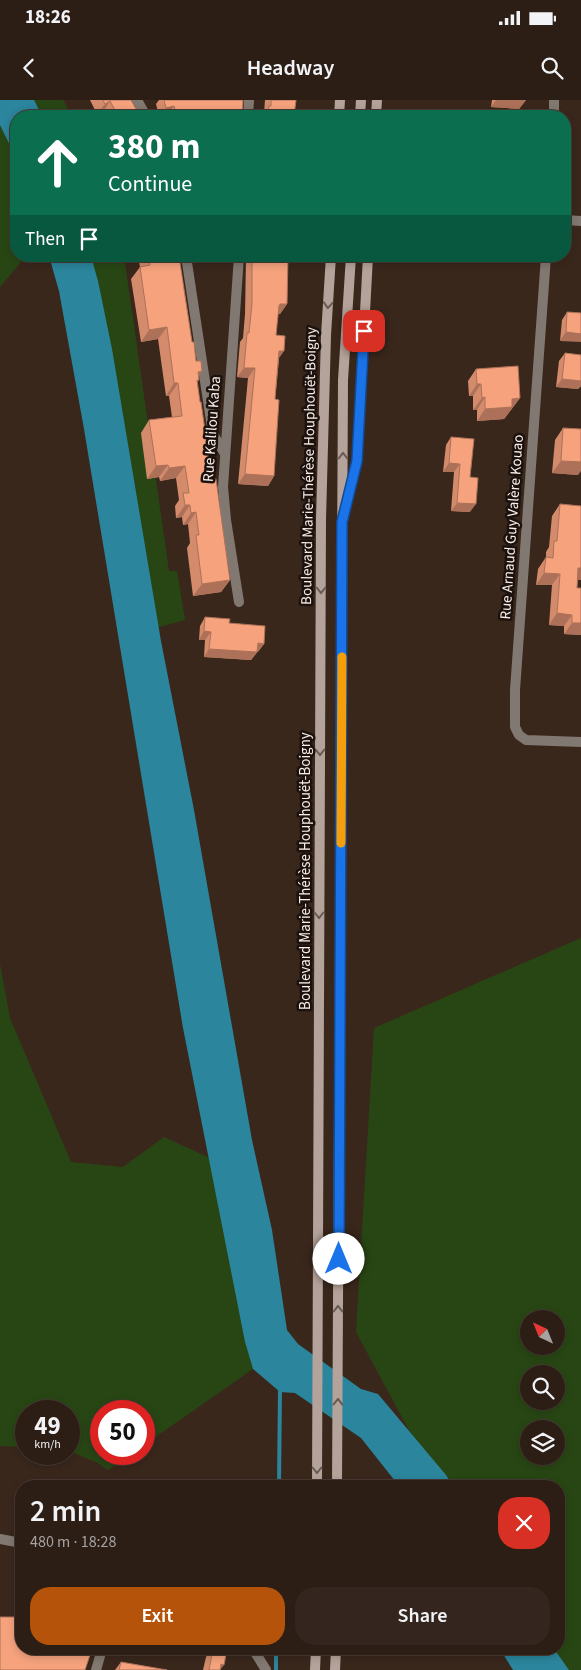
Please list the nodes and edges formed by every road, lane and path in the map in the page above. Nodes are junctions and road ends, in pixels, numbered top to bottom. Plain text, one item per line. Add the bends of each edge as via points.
1 (187, 262) edge
2 (239, 262) edge
3 (331, 262) edge
4 (351, 262) edge
5 (368, 262) edge
6 (546, 262) edge
7 (225, 454) junction
8 (342, 522) junction
9 (239, 602) dead end
10 (581, 742) edge
11 (317, 1480) edge
12 (337, 1480) edge
13 (0, 1539) edge
14 (15, 1542) edge
15 (100, 1655) edge
16 (257, 1655) edge
17 (316, 1655) edge
18 (336, 1655) edge
19 (96, 1670) edge
20 (266, 1670) edge
21 (315, 1670) edge
22 (335, 1670) edge

1 - 7 street via 213,434
2 - 7 street, Rue Kalilou Kaba
3 -> 11 main road, Boulevard Marie-Thérèse Houphouët-Boigny via 321,519
8 -> 4 main road via 343,380
5 - 8 main road via 357,461
6 - 10 street, Rue Arnaud Guy Valère Kouao via 515,727 519,736 526,740
7 - 9 street, Rue Kalilou Kaba via 226,520
12 -> 8 main road
13 - 14 street
15 - 19 street
16 - 20 street
17 - 21 main road
18 - 22 main road

